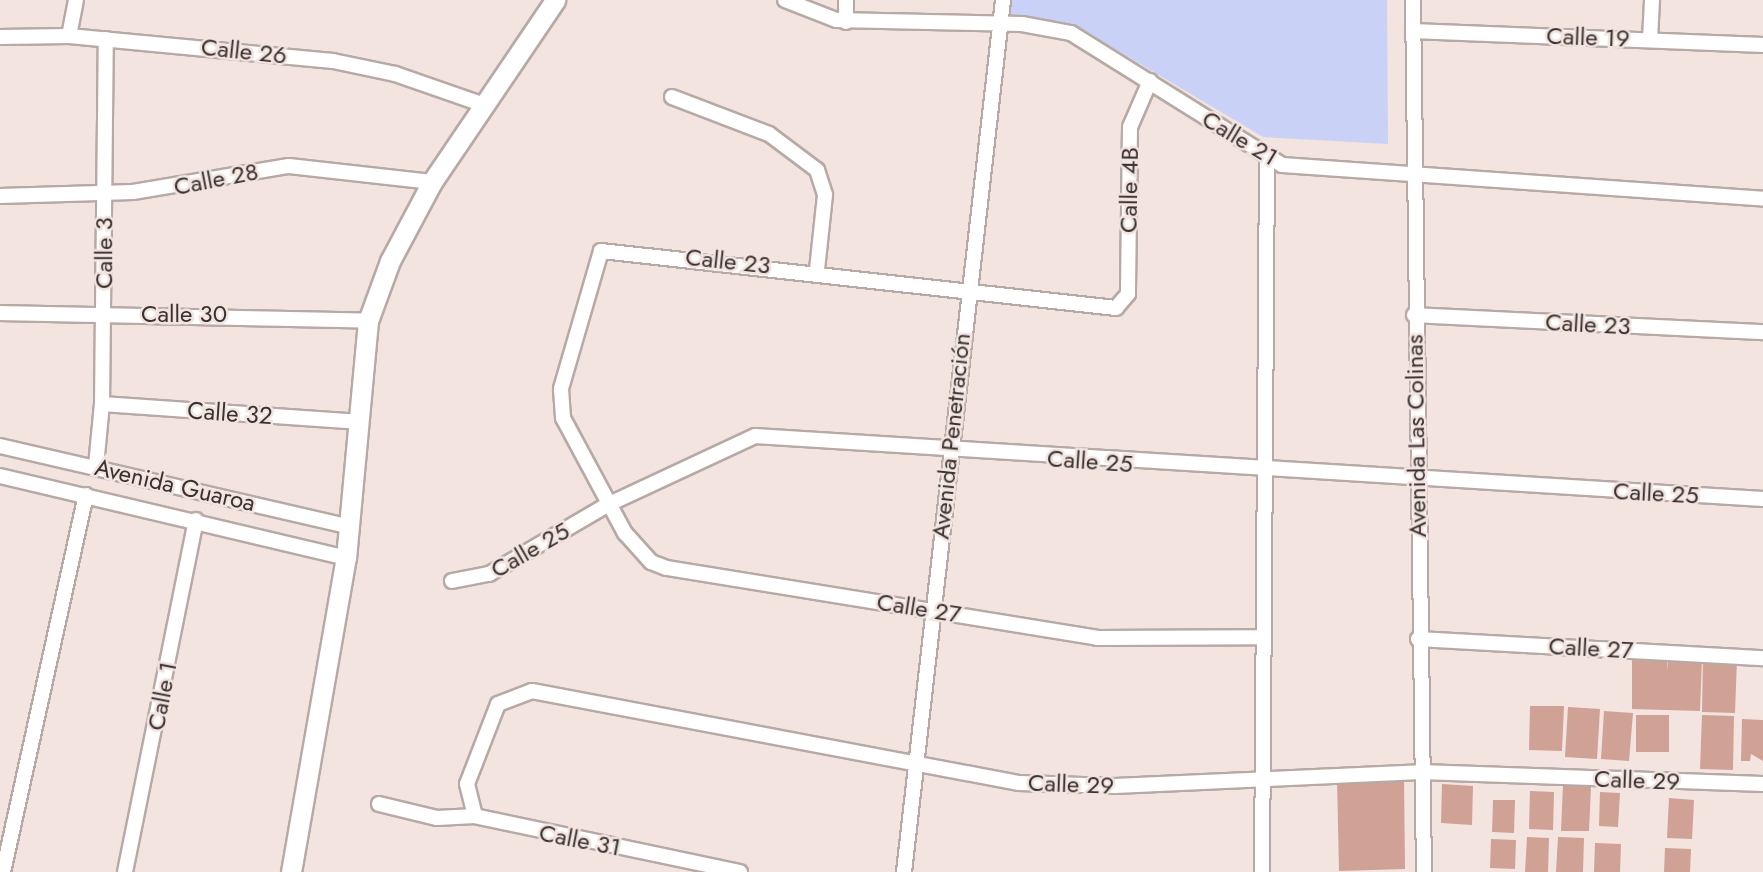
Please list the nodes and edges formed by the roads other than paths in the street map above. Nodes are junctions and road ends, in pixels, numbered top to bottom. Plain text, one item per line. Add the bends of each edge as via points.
1 (76, 0) edge
2 (555, 0) edge
3 (785, 0) edge
4 (846, 0) edge
5 (1003, 0) edge
6 (1413, 0) edge
7 (1652, 0) edge
8 (846, 22) junction
9 (1001, 23) junction
10 (1413, 31) junction
11 (69, 36) junction
12 (0, 37) edge
13 (107, 39) junction
14 (1650, 39) junction
15 (1763, 45) edge
16 (1150, 81) junction
17 (672, 97) dead end
18 (481, 104) junction
19 (1267, 160) junction
20 (1417, 176) junction
21 (432, 182) junction
22 (104, 194) junction
23 (0, 196) edge
24 (1763, 199) edge
25 (817, 270) junction
26 (967, 291) junction
27 (1123, 303) joint
28 (0, 313) edge
29 (104, 313) junction
30 (1414, 315) junction
31 (368, 321) junction
32 (1763, 332) edge
33 (102, 404) junction
34 (358, 422) junction
35 (0, 446) edge
36 (950, 452) junction
37 (96, 466) junction
38 (1264, 472) junction
39 (0, 476) edge
40 (1417, 481) junction
41 (86, 495) junction
42 (1763, 499) edge
43 (607, 505) junction
44 (196, 520) junction
45 (350, 527) junction
46 (346, 558) junction
47 (452, 581) dead end
48 (932, 609) junction
49 (1261, 637) junction
50 (1418, 639) junction
51 (1763, 658) edge
52 (916, 763) junction
53 (1421, 772) junction
54 (1261, 777) junction
55 (1763, 784) edge
56 (379, 804) dead end
57 (472, 811) junction
58 (3, 872) edge
59 (125, 872) edge
60 (291, 872) edge
61 (740, 872) edge
62 (904, 872) edge
63 (1262, 872) edge
64 (1424, 872) edge

1 - 11 street
2 - 18 main road
3 - 8 street, Calle 21
4 - 8 street
5 - 9 street, Avenida Penetración
6 - 10 street, Avenida Las Colinas
7 - 14 street
8 - 9 street, Calle 21
9 - 16 street, Calle 21 via 1085,38
9 - 26 street, Avenida Penetración
10 - 14 street, Calle 19
10 - 20 street, Avenida Las Colinas
11 - 12 street, Calle 26
11 - 13 street, Calle 26
13 - 18 street, Calle 26 via 355,65
13 - 22 street, Calle 3
14 - 15 street, Calle 19
16 - 19 street, Calle 21
16 - 27 street, Calle 4B via 1129,139
17 - 25 street via 769,134 812,164 825,195
18 - 21 main road
19 - 20 street, Calle 21
19 - 38 street
20 - 24 street, Calle 21
20 - 30 street, Avenida Las Colinas
21 - 22 street, Calle 28 via 289,166
21 - 31 main road via 390,261
22 - 23 street, Calle 28
22 - 29 street, Calle 3
25 - 26 street, Calle 23
25 - 43 street, Calle 23 via 613,249 595,259 560,400 581,460
26 - 27 street, Calle 23 via 1105,308
26 - 36 street, Avenida Penetración
28 - 29 street, Calle 30
29 - 31 street, Calle 30
29 - 33 street, Calle 3
30 - 32 street, Calle 23
30 - 40 street, Avenida Las Colinas
31 - 34 main road
33 - 34 street, Calle 32
33 - 37 street, Calle 3
34 - 45 main road
35 - 37 street, Avenida Guaroa
36 - 38 street, Calle 25
36 - 43 street, Calle 25 via 755,436
36 - 48 street, Avenida Penetración
37 - 45 street, Avenida Guaroa
38 - 40 street, Calle 25
38 - 49 street
39 - 41 street, Avenida Guaroa
40 - 42 street, Calle 25
40 - 50 street, Avenida Las Colinas
41 - 44 street, Avenida Guaroa
41 - 58 street
43 - 47 street, Calle 25 via 489,575
43 - 48 street, Calle 27 via 636,549 667,568
44 - 46 street, Avenida Guaroa
44 - 59 street, Calle 1
45 - 46 main road
46 - 60 main road
48 - 49 street, Calle 27 via 1097,638 1180,642
48 - 52 street, Avenida Penetración
49 - 54 street
50 - 51 street, Calle 27
50 - 53 street, Avenida Las Colinas
52 - 54 street, Calle 29 via 1068,785
52 - 57 street, Calle 29 via 520,691 498,704 488,722 467,785
52 - 62 street, Avenida Penetración
53 - 54 street, Calle 29
53 - 55 street, Calle 29
53 - 64 street, Avenida Las Colinas
54 - 63 street
56 - 57 street, Calle 31 via 437,818
57 - 61 street, Calle 31

